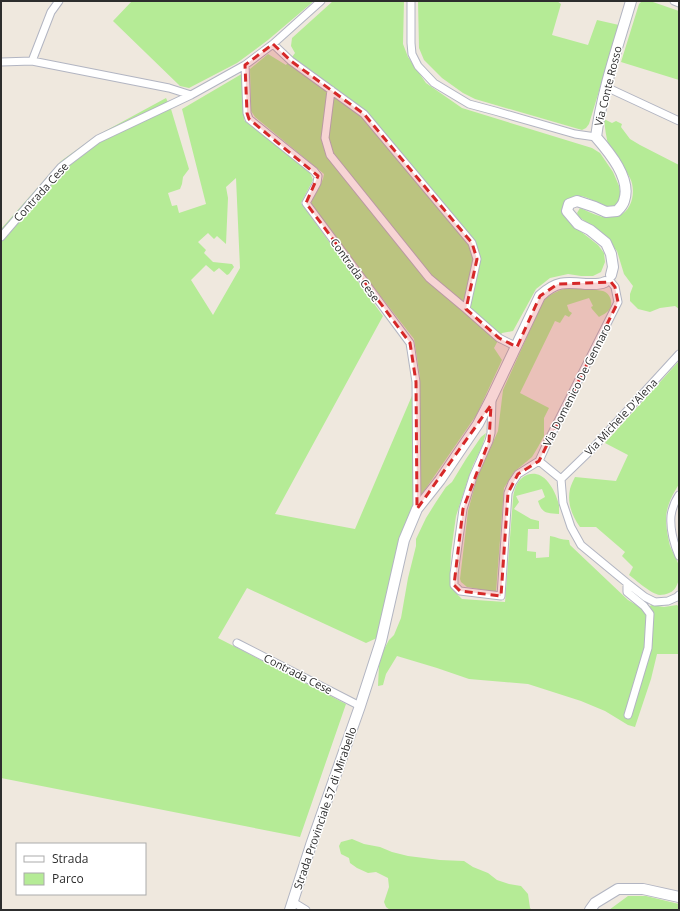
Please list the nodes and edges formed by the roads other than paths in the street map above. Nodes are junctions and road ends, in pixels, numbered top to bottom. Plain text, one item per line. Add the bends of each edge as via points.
1 (60, 1) edge
2 (321, 1) edge
3 (411, 1) edge
4 (632, 1) edge
5 (674, 1) edge
6 (679, 3) edge
7 (273, 44) junction
8 (32, 61) junction
9 (1, 62) edge
10 (245, 65) junction
11 (606, 87) junction
12 (331, 90) junction
13 (191, 95) junction
14 (679, 122) edge
15 (596, 137) junction
16 (1, 237) edge
17 (609, 280) junction
18 (466, 309) junction
19 (516, 347) junction
20 (679, 354) edge
21 (492, 397) junction
22 (539, 461) junction
23 (561, 479) junction
24 (679, 495) edge
25 (417, 509) junction
26 (676, 529) edge
27 (679, 556) edge
28 (627, 583) junction
29 (679, 595) edge
30 (237, 643) dead end
31 (360, 706) junction
32 (628, 715) dead end
33 (679, 897) edge
34 (291, 906) edge
35 (306, 910) edge
36 (590, 910) edge

1 - 8 street via 51,12
2 - 7 street, Contrada Cese
3 - 15 street via 412,54 418,66 434,83 469,104 575,134
4 - 11 street, Via Conte Rosso
5 - 6 street
7 - 10 street, Contrada Cese
7 - 12 street via 291,61
8 - 9 street
8 - 13 street via 168,88
10 - 13 street, Contrada Cese
10 - 25 street, Contrada Cese via 249,118 318,176 306,203 410,343 416,382
11 - 14 street
11 - 15 street, Via Conte Rosso
12 - 18 street via 325,138 330,155 430,278
12 - 18 street via 364,114 472,243 477,259
13 - 16 street, Contrada Cese via 98,139 61,167
15 - 17 street, Via Conte Rosso via 623,176 626,195 624,202 617,211 606,212 577,201 569,204 567,211 578,224 606,243 612,254 613,267
17 - 19 street, Strada Provinciale 57 di Mirabello via 596,285 564,282 549,288 540,296
17 - 22 street, Via Domenico De Gennaro via 615,287 618,302
18 - 19 street via 499,338
19 - 21 street, Strada Provinciale 57 di Mirabello
20 - 23 street, Via Michele D'Alena via 592,450
21 - 22 street via 489,441 473,477 463,509 454,574 454,585 460,591 501,596 508,493 518,474
21 - 25 street, Strada Provinciale 57 di Mirabello via 478,424
22 - 23 street
23 - 28 street via 563,503 581,545
24 - 26 street via 671,515
25 - 31 street, Strada Provinciale 57 di Mirabello via 404,540 381,641
26 - 27 street via 676,549
28 - 29 street via 655,602 668,602
28 - 32 street via 627,592 650,614 648,648
30 - 31 street, Contrada Cese
31 - 34 street, Strada Provinciale 57 di Mirabello
33 - 36 street via 643,889 618,889 595,903
34 - 35 street

